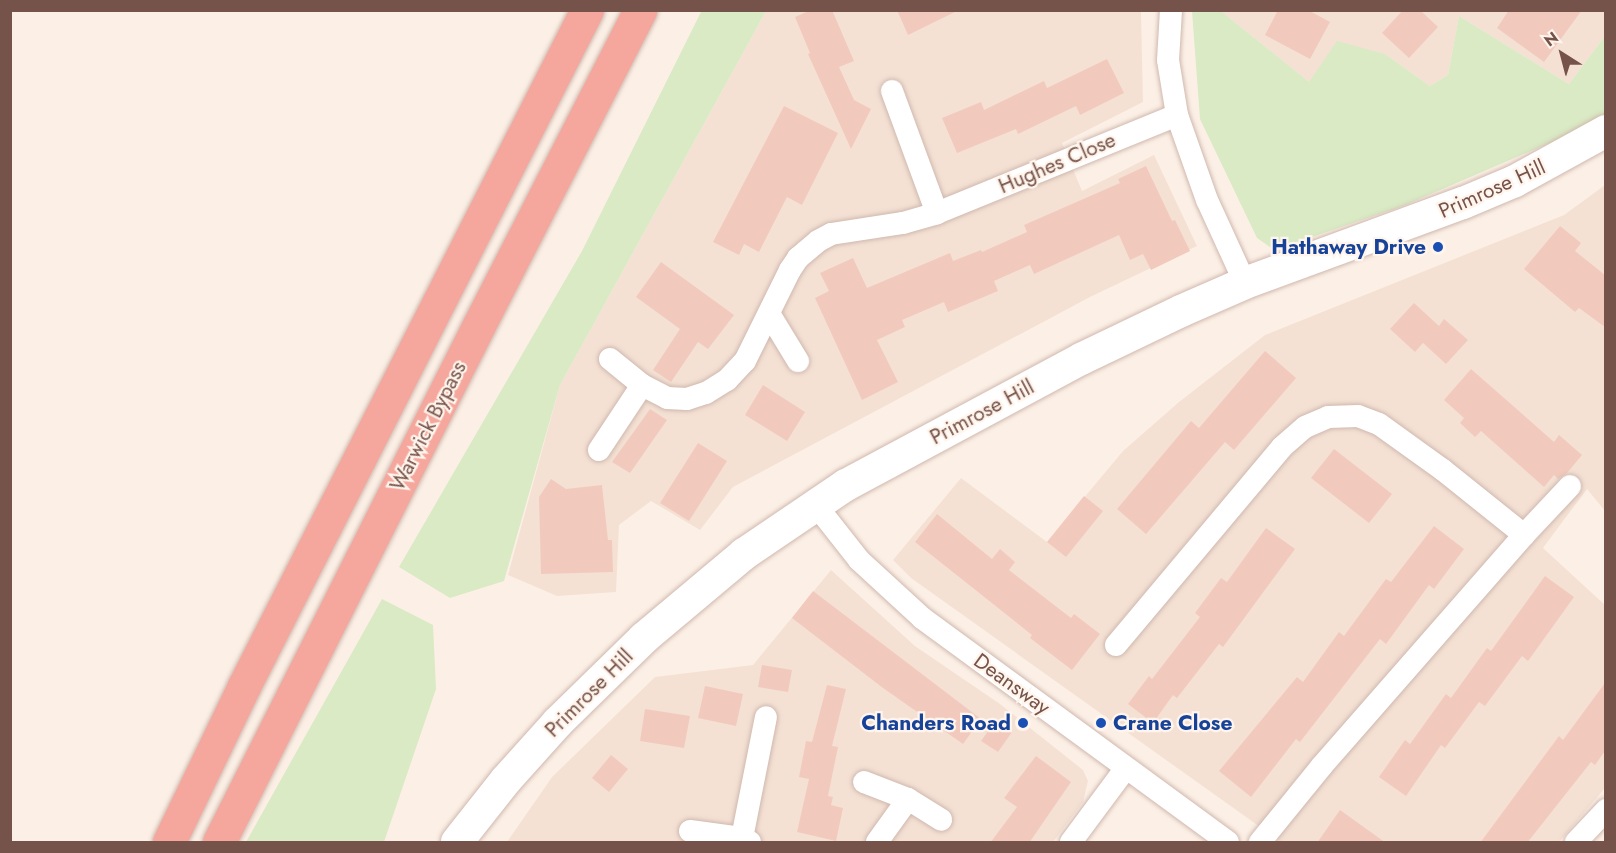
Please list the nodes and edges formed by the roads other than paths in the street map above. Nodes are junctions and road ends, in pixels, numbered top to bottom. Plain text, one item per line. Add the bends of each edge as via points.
1 (587, 10) edge
2 (640, 10) edge
3 (1172, 10) edge
4 (891, 91) dead end
5 (1177, 115) junction
6 (1605, 131) edge
7 (937, 213) junction
8 (1245, 283) junction
9 (770, 315) junction
10 (610, 359) dead end
11 (798, 362) dead end
12 (642, 385) junction
13 (599, 450) dead end
14 (1570, 486) dead end
15 (815, 504) junction
16 (1524, 534) junction
17 (1116, 645) dead end
18 (766, 717) dead end
19 (1126, 768) junction
20 (864, 782) dead end
21 (908, 799) junction
22 (1605, 810) edge
23 (941, 820) dead end
24 (690, 831) dead end
25 (746, 840) edge
26 (170, 843) edge
27 (219, 843) edge
28 (457, 843) edge
29 (878, 843) edge
30 (1071, 843) edge
31 (1228, 843) edge
32 (1260, 843) edge
33 (1576, 843) edge

1 - 26 highway via 264,646
2 - 27 highway, Warwick Bypass
3 - 5 street via 1168,60
4 - 7 street
5 - 7 street, Hughes Close
5 - 8 street via 1207,201
6 - 8 street, Primrose Hill via 1515,181 1463,203
7 - 9 street, Hughes Close via 903,223 831,234 818,241 798,258
8 - 15 street, Primrose Hill via 1082,359
9 - 11 street
9 - 12 street, Hughes Close via 745,361 717,387 697,397 677,399
10 - 12 street, Hughes Close
12 - 13 street
14 - 16 street
15 - 19 street, Deansway via 859,560 922,618
15 - 28 street, Primrose Hill via 708,582 608,672 512,772
16 - 17 street via 1379,424 1358,416 1328,417 1305,427 1282,447
16 - 32 street
18 - 25 street
19 - 30 street
19 - 31 street, Deansway
20 - 21 street
21 - 23 street
21 - 29 street
22 - 33 street
24 - 25 street

